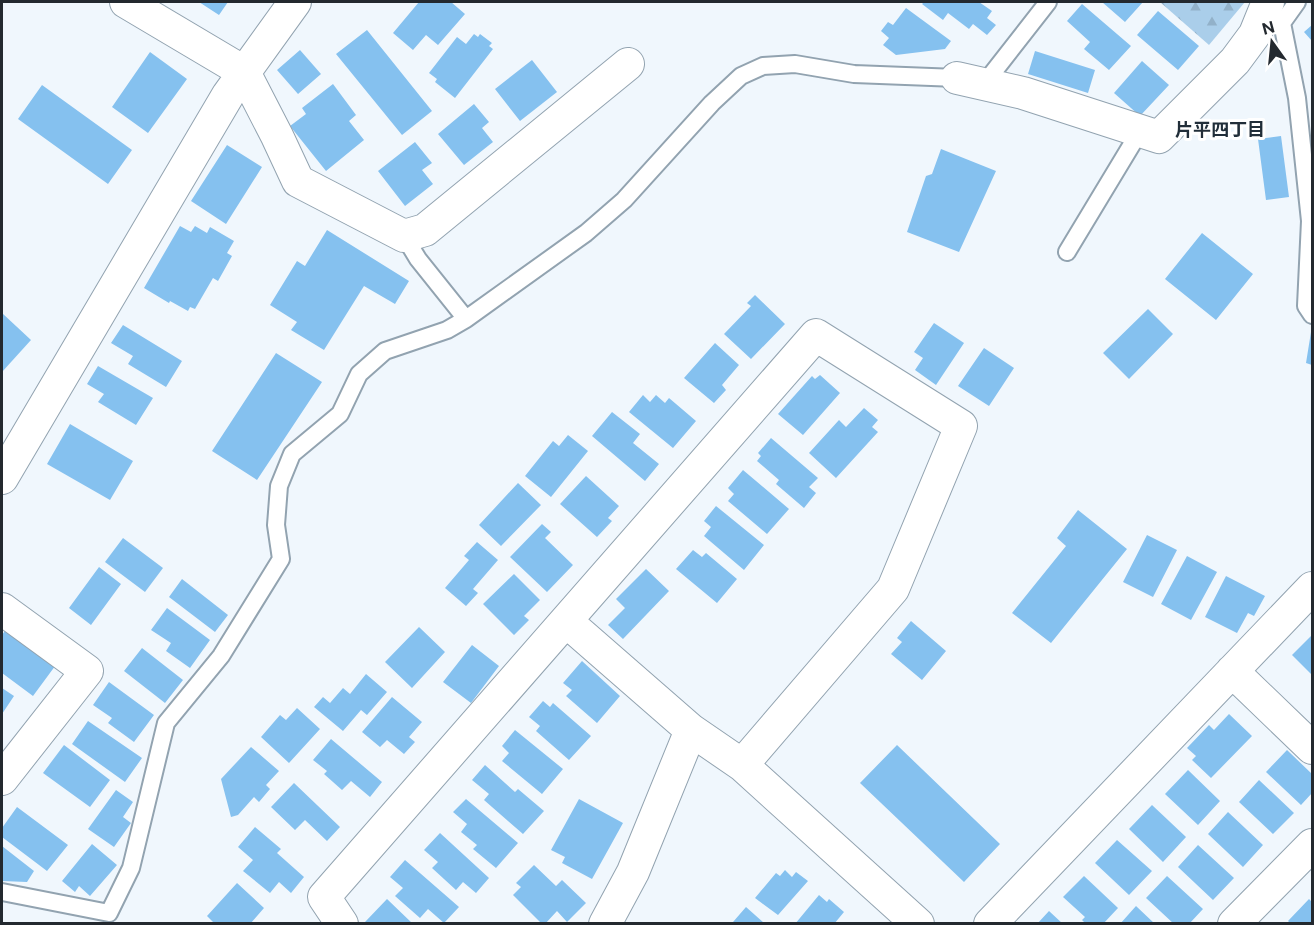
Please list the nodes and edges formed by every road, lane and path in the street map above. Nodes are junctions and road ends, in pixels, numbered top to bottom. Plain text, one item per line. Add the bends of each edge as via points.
1 (126, 2) edge
2 (295, 2) edge
3 (1048, 2) edge
4 (1268, 2) edge
5 (1297, 2) edge
6 (628, 64) dead end
7 (244, 72) junction
8 (971, 81) junction
9 (1140, 131) junction
10 (404, 236) junction
11 (1067, 252) dead end
12 (1312, 315) edge
13 (466, 319) junction
14 (2, 478) edge
15 (1312, 588) edge
16 (2, 609) edge
17 (566, 621) junction
18 (1232, 671) junction
19 (691, 730) junction
20 (1312, 748) edge
21 (742, 765) junction
22 (2, 779) edge
23 (1312, 845) edge
24 (2, 892) edge
25 (342, 924) edge
26 (605, 924) edge
27 (918, 924) edge
28 (990, 924) edge
29 (1234, 924) edge

1 - 7 street
2 - 7 street
3 - 8 lane
4 - 9 street via 1254,34 1235,61 1159,137
5 - 12 lane via 1282,23 1299,109 1310,221 1306,306
6 - 10 street via 425,230
7 - 10 street via 298,181
7 - 14 street
8 - 9 street via 1023,93
8 - 13 lane via 854,74 795,64 763,66 741,76 624,200 586,233
9 - 11 lane
10 - 13 lane
13 - 24 lane via 447,330 385,351 359,374 340,414 292,454 279,486 276,525 281,559 221,656 166,723 130,868 109,913
15 - 18 street
16 - 22 street via 87,671
17 - 19 street
17 - 21 street via 816,335 961,426 893,589
17 - 25 street via 324,897
18 - 20 street
18 - 28 street
19 - 21 street
19 - 26 street via 633,872
21 - 27 street
23 - 29 street

